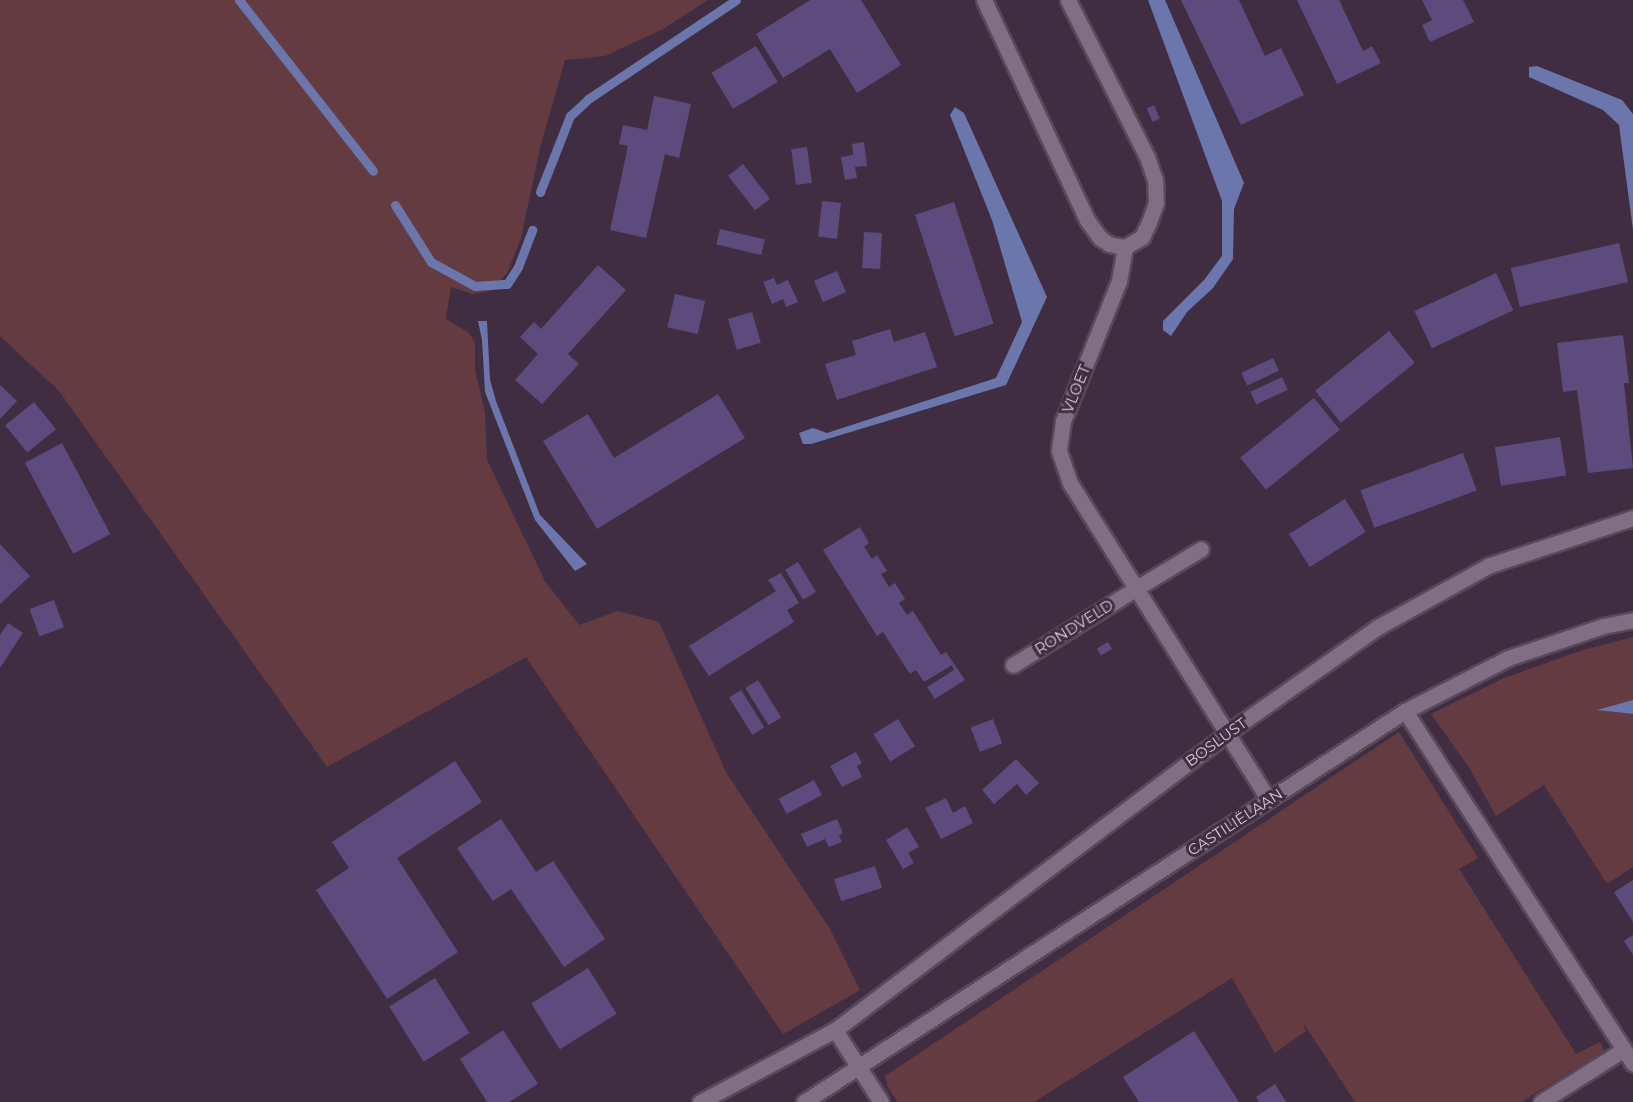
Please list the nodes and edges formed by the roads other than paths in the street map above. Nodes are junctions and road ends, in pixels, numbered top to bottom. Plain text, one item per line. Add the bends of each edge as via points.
1 (984, 0) edge
2 (1068, 0) edge
3 (1125, 247) junction
4 (1633, 518) edge
5 (1201, 549) dead end
6 (1135, 589) junction
7 (1633, 620) edge
8 (1013, 665) dead end
9 (1406, 711) junction
10 (1227, 733) junction
11 (1269, 800) junction
12 (835, 1030) junction
13 (1623, 1050) junction
14 (1633, 1064) edge
15 (858, 1067) junction
16 (700, 1102) edge
17 (804, 1102) edge
18 (881, 1102) edge
19 (1541, 1102) edge

1 - 3 street via 1088,220 1100,238
2 - 3 street via 1155,180 1156,203 1149,222 1142,237
3 - 6 street, VLOET via 1119,281 1062,421 1059,452 1070,483
4 - 10 street, BOSLUST via 1490,565 1378,627
5 - 6 street
6 - 8 street, RONDVELD
6 - 10 street, VLOET
7 - 9 street, CASTILIËLAAN via 1508,658
9 - 11 street, CASTILIËLAAN
9 - 13 street
10 - 11 street, VLOET
10 - 12 street, BOSLUST
11 - 15 street, CASTILIËLAAN
12 - 15 street
12 - 16 street
13 - 14 street
13 - 19 street
15 - 17 street, CASTILIËLAAN
15 - 18 street

